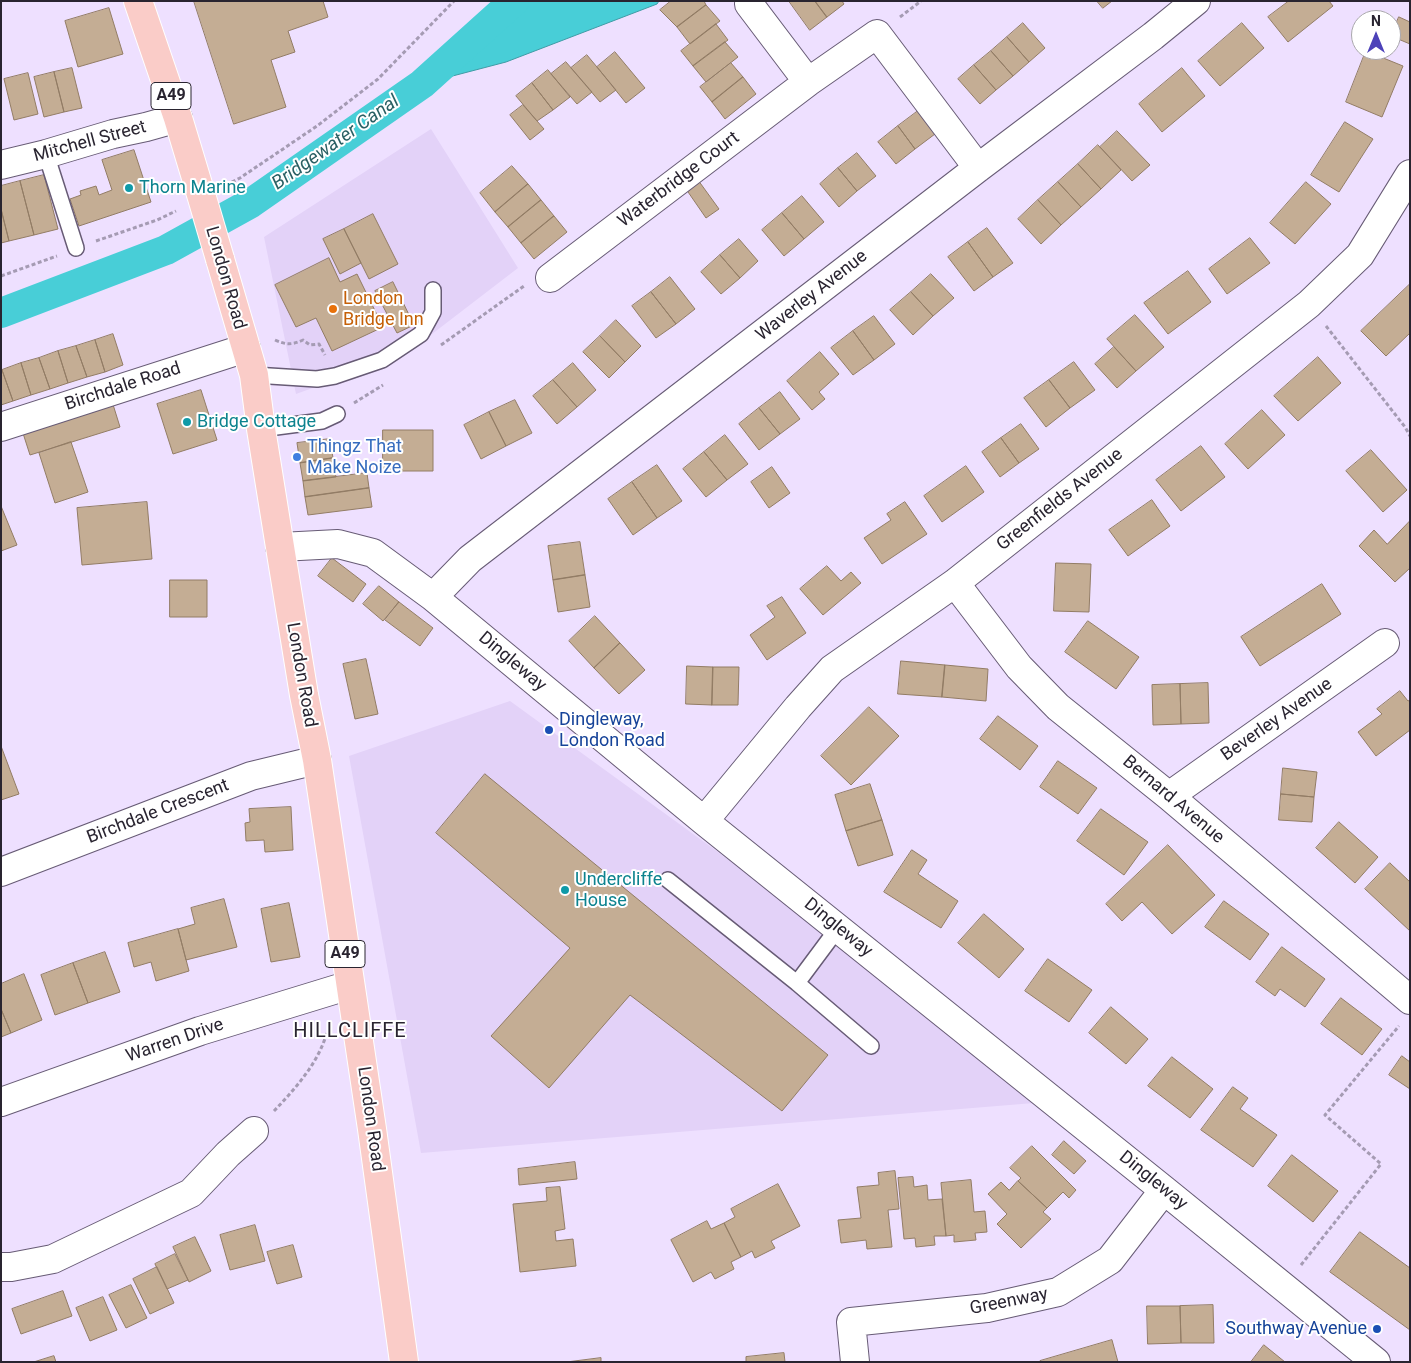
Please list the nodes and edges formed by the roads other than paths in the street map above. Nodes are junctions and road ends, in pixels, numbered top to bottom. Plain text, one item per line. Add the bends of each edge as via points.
1 (138, 1) edge
2 (1196, 1) edge
3 (749, 4) dead end
4 (808, 82) junction
5 (178, 118) junction
6 (46, 154) junction
7 (1, 165) edge
8 (978, 168) junction
9 (1410, 174) edge
10 (76, 248) road end
11 (550, 278) dead end
12 (433, 290) dead end
13 (246, 348) junction
14 (254, 375) junction
15 (337, 414) dead end
16 (1, 427) edge
17 (261, 429) junction
18 (280, 547) junction
19 (955, 583) junction
20 (433, 597) junction
21 (1385, 643) dead end
22 (317, 760) junction
23 (1169, 796) junction
24 (704, 820) junction
25 (1, 872) edge
26 (668, 880) dead end
27 (838, 928) junction
28 (797, 983) junction
29 (350, 985) junction
30 (1407, 1010) edge
31 (871, 1046) dead end
32 (1, 1102) edge
33 (254, 1131) road end
34 (1164, 1190) junction
35 (1, 1267) edge
36 (404, 1362) edge
37 (855, 1362) edge
38 (1376, 1362) edge

1 - 5 highway, London Road / A49
2 - 8 street, Waverley Avenue
3 - 4 street
4 - 8 street, Waterbridge Court via 877,34
4 - 11 street, Waterbridge Court
5 - 6 street, Mitchell Street
5 - 13 highway, London Road / A49, bridge
6 - 7 street, Mitchell Street
6 - 10 lane
8 - 20 street, Waverley Avenue via 470,559
9 - 19 street, Greenfields Avenue via 1360,255 1309,304
12 - 14 lane via 433,312 421,334 382,360 317,379
13 - 14 highway, London Road / A49
13 - 16 street, Birchdale Road
14 - 17 highway, London Road / A49
15 - 17 lane via 322,421
17 - 18 highway, London Road / A49
18 - 20 street, Dingleway via 338,544 373,553
18 - 22 highway, London Road / A49
19 - 23 street, Bernard Avenue via 1018,667 1058,706
19 - 24 street, Greenfields Avenue via 832,669
20 - 24 street, Dingleway
21 - 23 street, Beverley Avenue
22 - 25 street, Birchdale Crescent via 251,776
22 - 29 highway, London Road / A49
23 - 30 street, Bernard Avenue
24 - 27 street, Dingleway
26 - 28 lane
27 - 28 lane
27 - 34 street, Dingleway
28 - 31 lane
29 - 32 street, Warren Drive via 200,1031
29 - 36 highway, London Road / A49
33 - 35 street via 191,1193 53,1259
34 - 37 street, Greenway via 1110,1260 1058,1292 987,1308 851,1322
34 - 38 street, Dingleway

